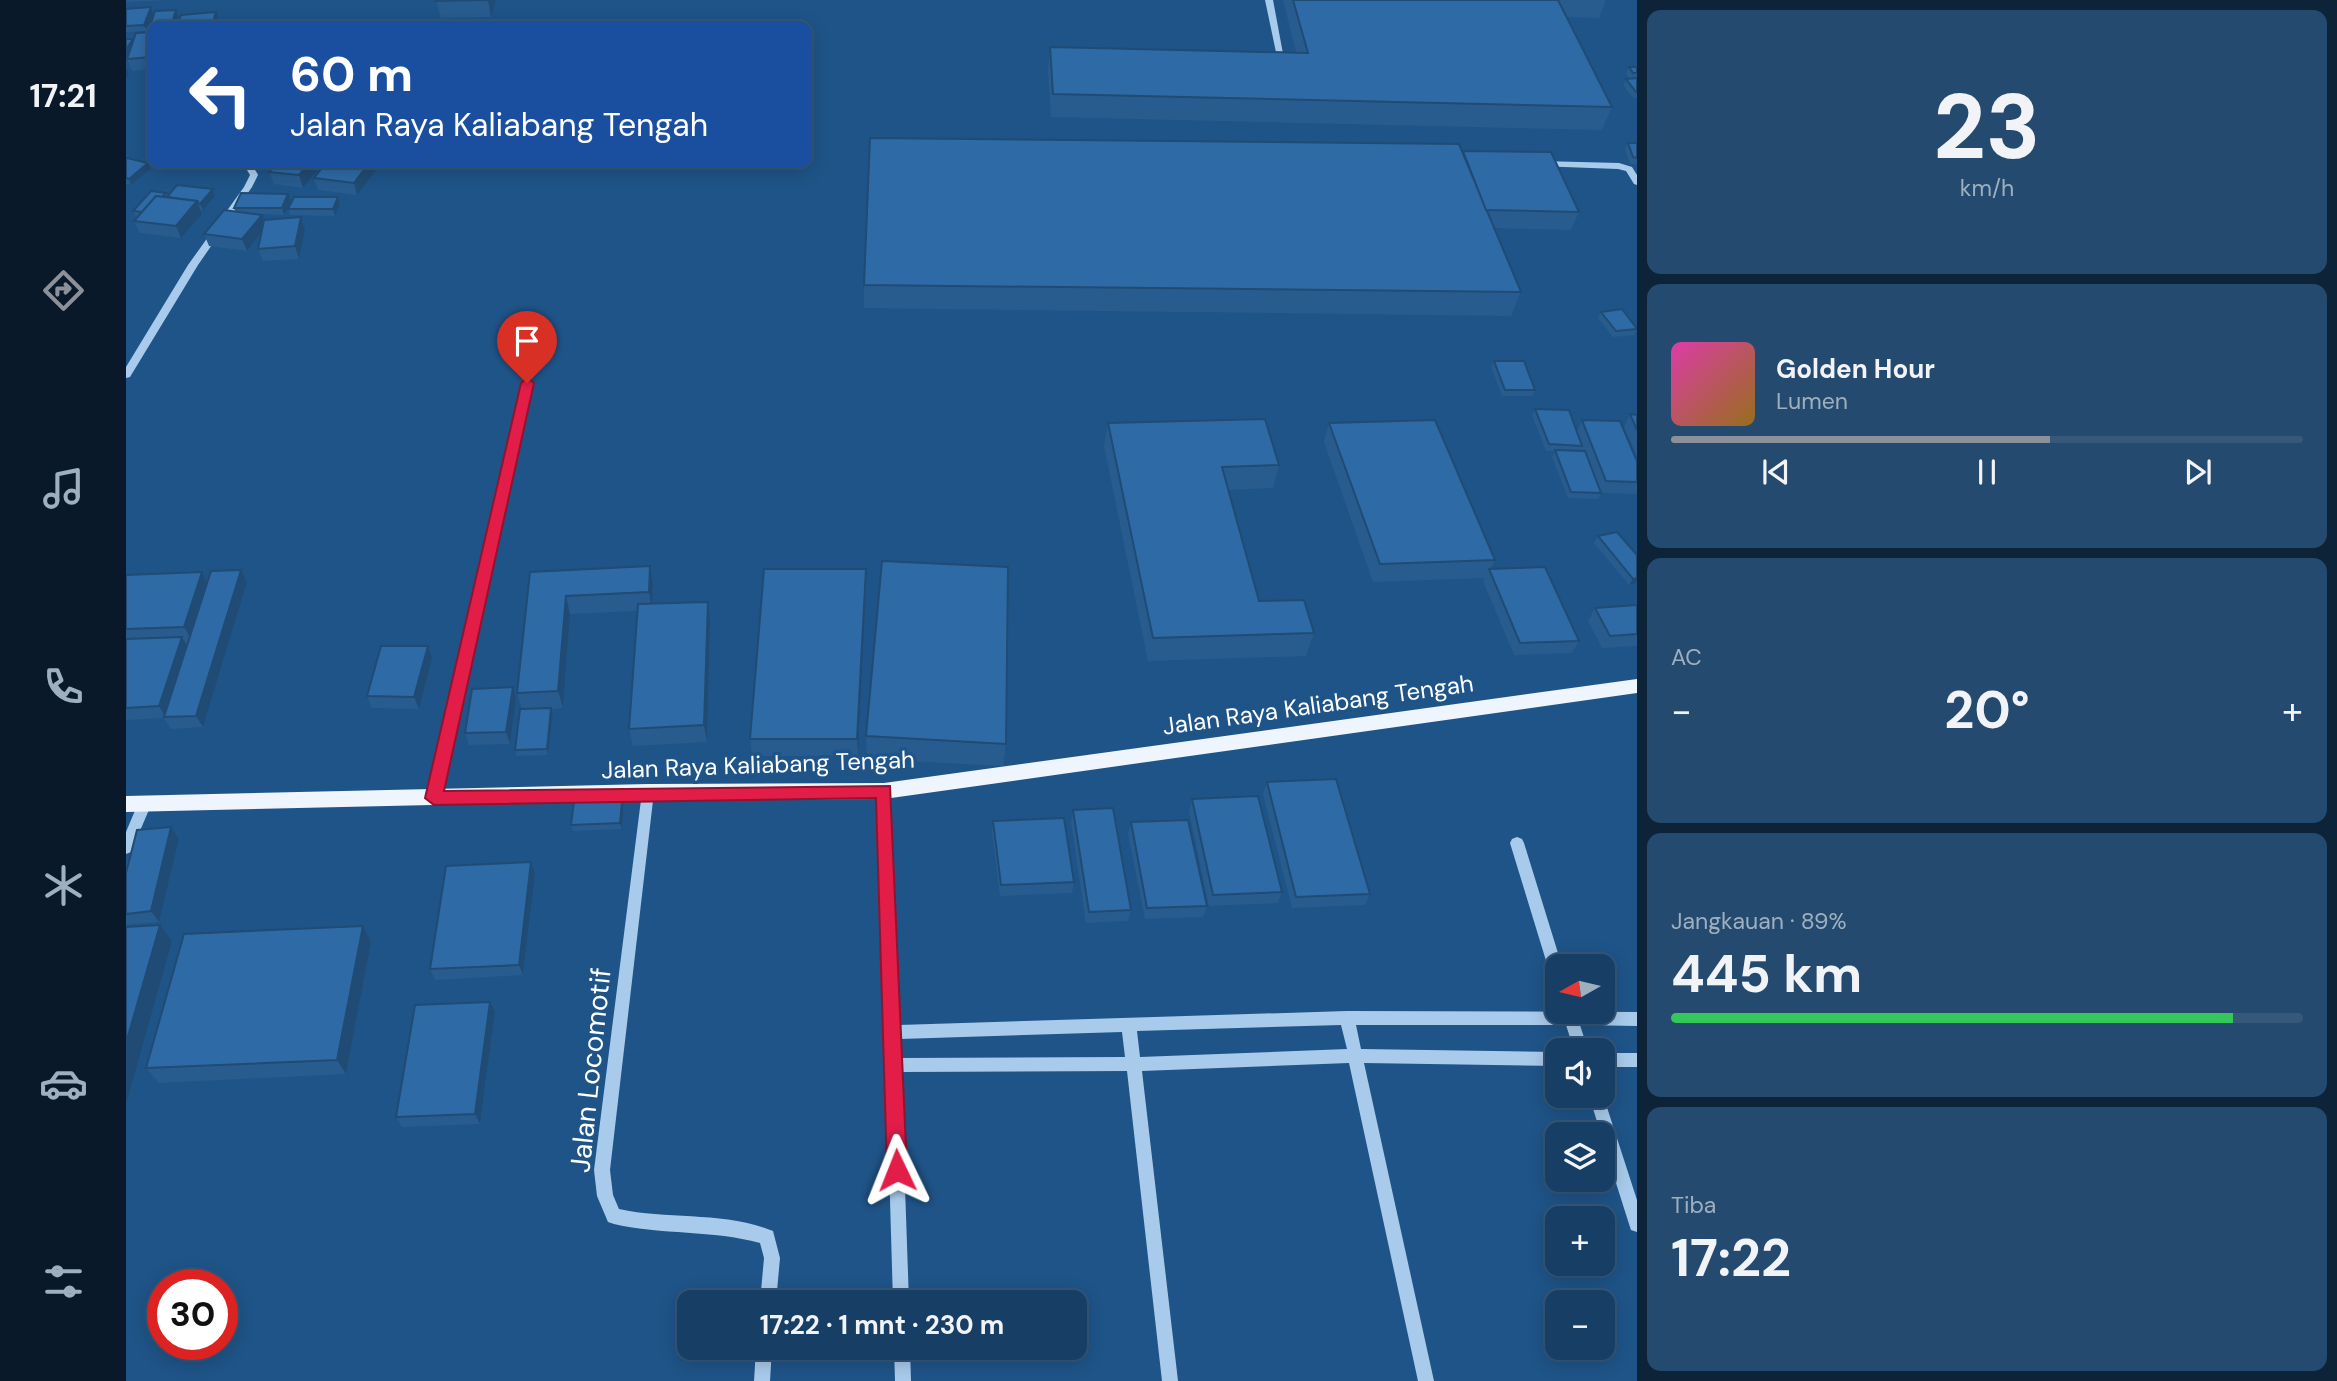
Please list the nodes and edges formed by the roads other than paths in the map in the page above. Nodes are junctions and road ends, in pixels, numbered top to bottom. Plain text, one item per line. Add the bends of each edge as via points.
1 (1269, 0) edge
2 (1281, 57) edge
3 (1522, 163) edge
4 (250, 168) edge
5 (1637, 182) edge
6 (126, 375) edge
7 (527, 383) dead end
8 (1637, 686) edge
9 (884, 791) junction
10 (648, 792) junction
11 (434, 798) junction
12 (135, 804) edge
13 (1517, 843) dead end
14 (126, 848) edge
15 (1551, 954) edge
16 (1545, 1015) edge
17 (1347, 1018) junction
18 (1615, 1018) edge
19 (1637, 1019) edge
20 (1129, 1026) junction
21 (893, 1032) junction
22 (1355, 1056) junction
23 (1545, 1059) edge
24 (1615, 1060) edge
25 (1637, 1060) edge
26 (1134, 1064) junction
27 (894, 1065) junction
28 (1600, 1108) edge
29 (1637, 1224) edge
30 (769, 1290) edge
31 (901, 1290) edge
32 (763, 1360) edge
33 (902, 1360) edge
34 (762, 1381) edge
35 (903, 1381) edge
36 (1170, 1381) edge
37 (1426, 1381) edge

1 - 2 street
3 - 5 street via 1619,166 1629,169
4 - 6 street via 254,175 248,187 193,265
7 - 11 street
8 - 9 main road, Jalan Raya Kaliabang Tengah
9 - 10 main road, Jalan Raya Kaliabang Tengah
9 - 21 street
10 - 11 main road, Jalan Raya Kaliabang Tengah
10 - 30 street, Jalan Locomotif via 602,1170 605,1196 614,1216 644,1225 744,1229 767,1237 772,1258
11 - 12 main road, Jalan Raya Kaliabang Tengah
12 - 14 street
13 - 15 street
16 - 17 street
17 - 20 street
17 - 22 street
18 - 19 street
20 - 21 street
20 - 26 street
21 - 27 street
22 - 23 street
22 - 26 street
22 - 37 street
24 - 25 street
26 - 27 street
26 - 36 street
27 - 31 street
28 - 29 street
32 - 34 street
33 - 35 street

